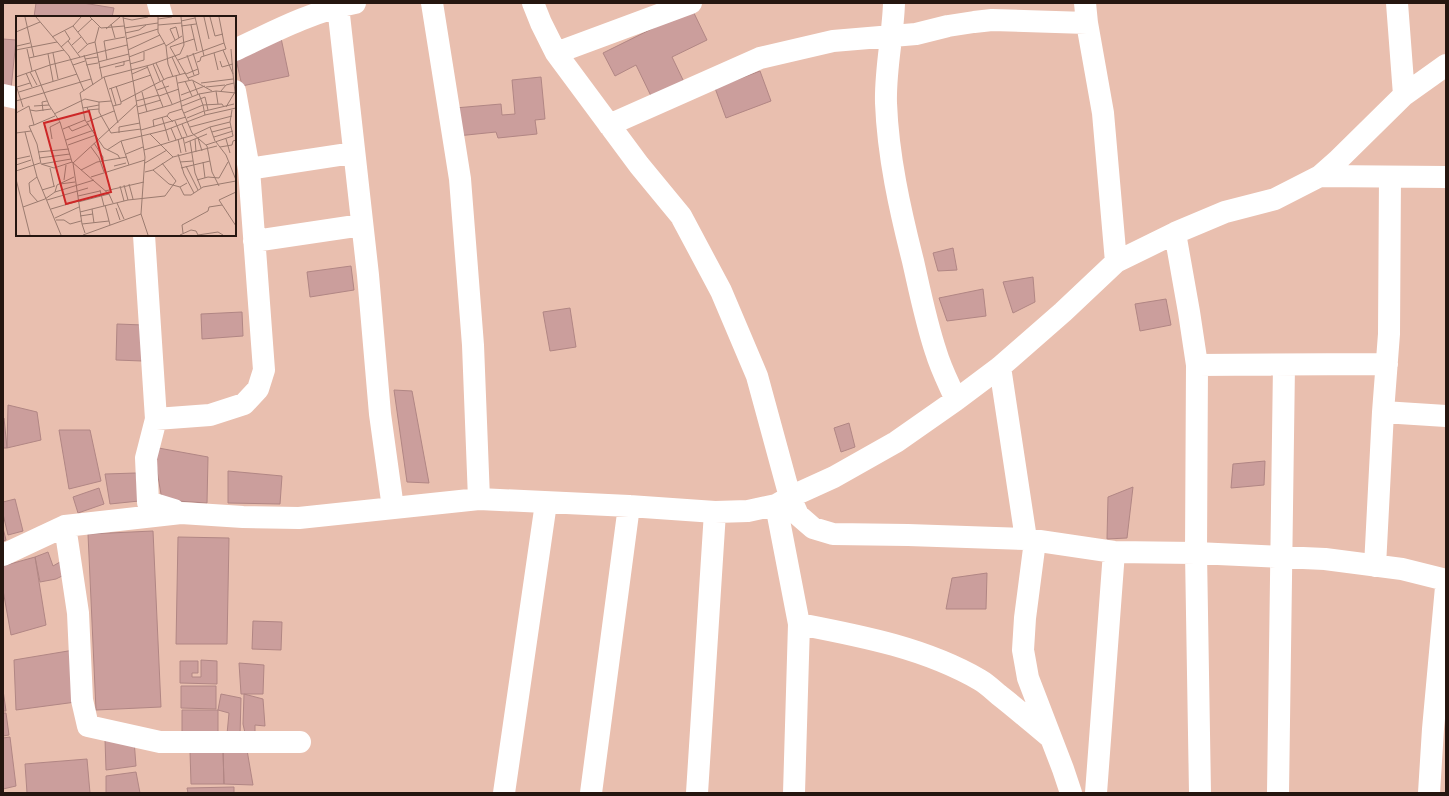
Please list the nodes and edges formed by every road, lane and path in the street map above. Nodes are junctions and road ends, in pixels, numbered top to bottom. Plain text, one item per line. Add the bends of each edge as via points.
1 (158, 3) edge
2 (432, 3) edge
3 (533, 3) edge
4 (691, 3) edge
5 (894, 3) edge
6 (1398, 3) edge
7 (347, 5) edge
8 (1086, 13) edge
9 (162, 16) edge
10 (892, 36) junction
11 (236, 50) edge
12 (556, 53) junction
13 (1446, 65) edge
14 (3, 95) edge
15 (1404, 95) junction
16 (236, 97) edge
17 (16, 98) edge
18 (609, 125) junction
19 (353, 153) junction
20 (249, 169) junction
21 (1320, 176) junction
22 (1390, 177) junction
23 (1446, 177) edge
24 (362, 225) junction
25 (1175, 233) junction
26 (144, 236) edge
27 (254, 241) junction
28 (1116, 262) junction
29 (1387, 364) junction
30 (1197, 365) junction
31 (1284, 365) junction
32 (1000, 367) junction
33 (956, 400) junction
34 (1383, 412) junction
35 (1446, 416) edge
36 (156, 419) junction
37 (479, 499) junction
38 (783, 501) junction
39 (546, 503) junction
40 (629, 506) junction
41 (393, 508) junction
42 (715, 512) junction
43 (181, 513) junction
44 (65, 526) junction
45 (1030, 540) junction
46 (1114, 552) junction
47 (1196, 553) junction
48 (3, 555) edge
49 (1281, 557) junction
50 (1376, 566) junction
51 (1446, 580) edge
52 (1446, 587) edge
53 (799, 624) junction
54 (1051, 738) junction
55 (300, 742) dead end
56 (504, 793) edge
57 (591, 793) edge
58 (697, 793) edge
59 (794, 793) edge
60 (1071, 793) edge
61 (1096, 793) edge
62 (1200, 793) edge
63 (1278, 793) edge
64 (1429, 793) edge

1 - 9 street
2 - 37 street via 460,179 474,345
3 - 12 street
4 - 12 street
5 - 10 street
6 - 15 street
7 - 11 street via 283,27
7 - 19 street
8 - 10 street via 992,20
8 - 28 street via 1103,112
10 - 18 street via 833,41 760,58
10 - 33 street via 886,102 893,167 922,304 936,353
12 - 18 street
13 - 15 street
14 - 17 street
15 - 21 street
16 - 20 street
18 - 38 street via 682,216 721,291 757,376
19 - 20 street
19 - 24 street
20 - 27 street
21 - 22 street
21 - 25 street via 1275,199 1225,212
22 - 23 street
22 - 29 street
24 - 27 street
24 - 41 street via 380,414
25 - 28 street
25 - 30 street
26 - 36 street
27 - 36 street via 264,370 258,389 244,404 210,415
28 - 32 street
29 - 31 street
29 - 34 street
30 - 31 street
30 - 47 street
31 - 49 street
32 - 33 street
32 - 45 street
33 - 38 street via 896,442 834,477
34 - 35 street
34 - 50 street
36 - 43 street via 146,458 148,502
37 - 39 street
37 - 41 street
38 - 42 street via 748,511
38 - 45 street via 813,528 833,534
38 - 53 street
39 - 40 street
39 - 56 street
40 - 42 street
40 - 57 street
41 - 43 street via 299,518
42 - 58 street
43 - 44 street
44 - 48 street
44 - 55 street via 78,613 82,700 88,726 160,742
45 - 46 street
45 - 54 street via 1023,650 1028,678
46 - 47 street
46 - 61 street
47 - 49 street
47 - 62 street
49 - 50 street via 1325,559
49 - 63 street
50 - 51 street via 1402,569
52 - 64 street
53 - 54 street via 899,646 952,666 980,681
53 - 59 street
54 - 60 street

